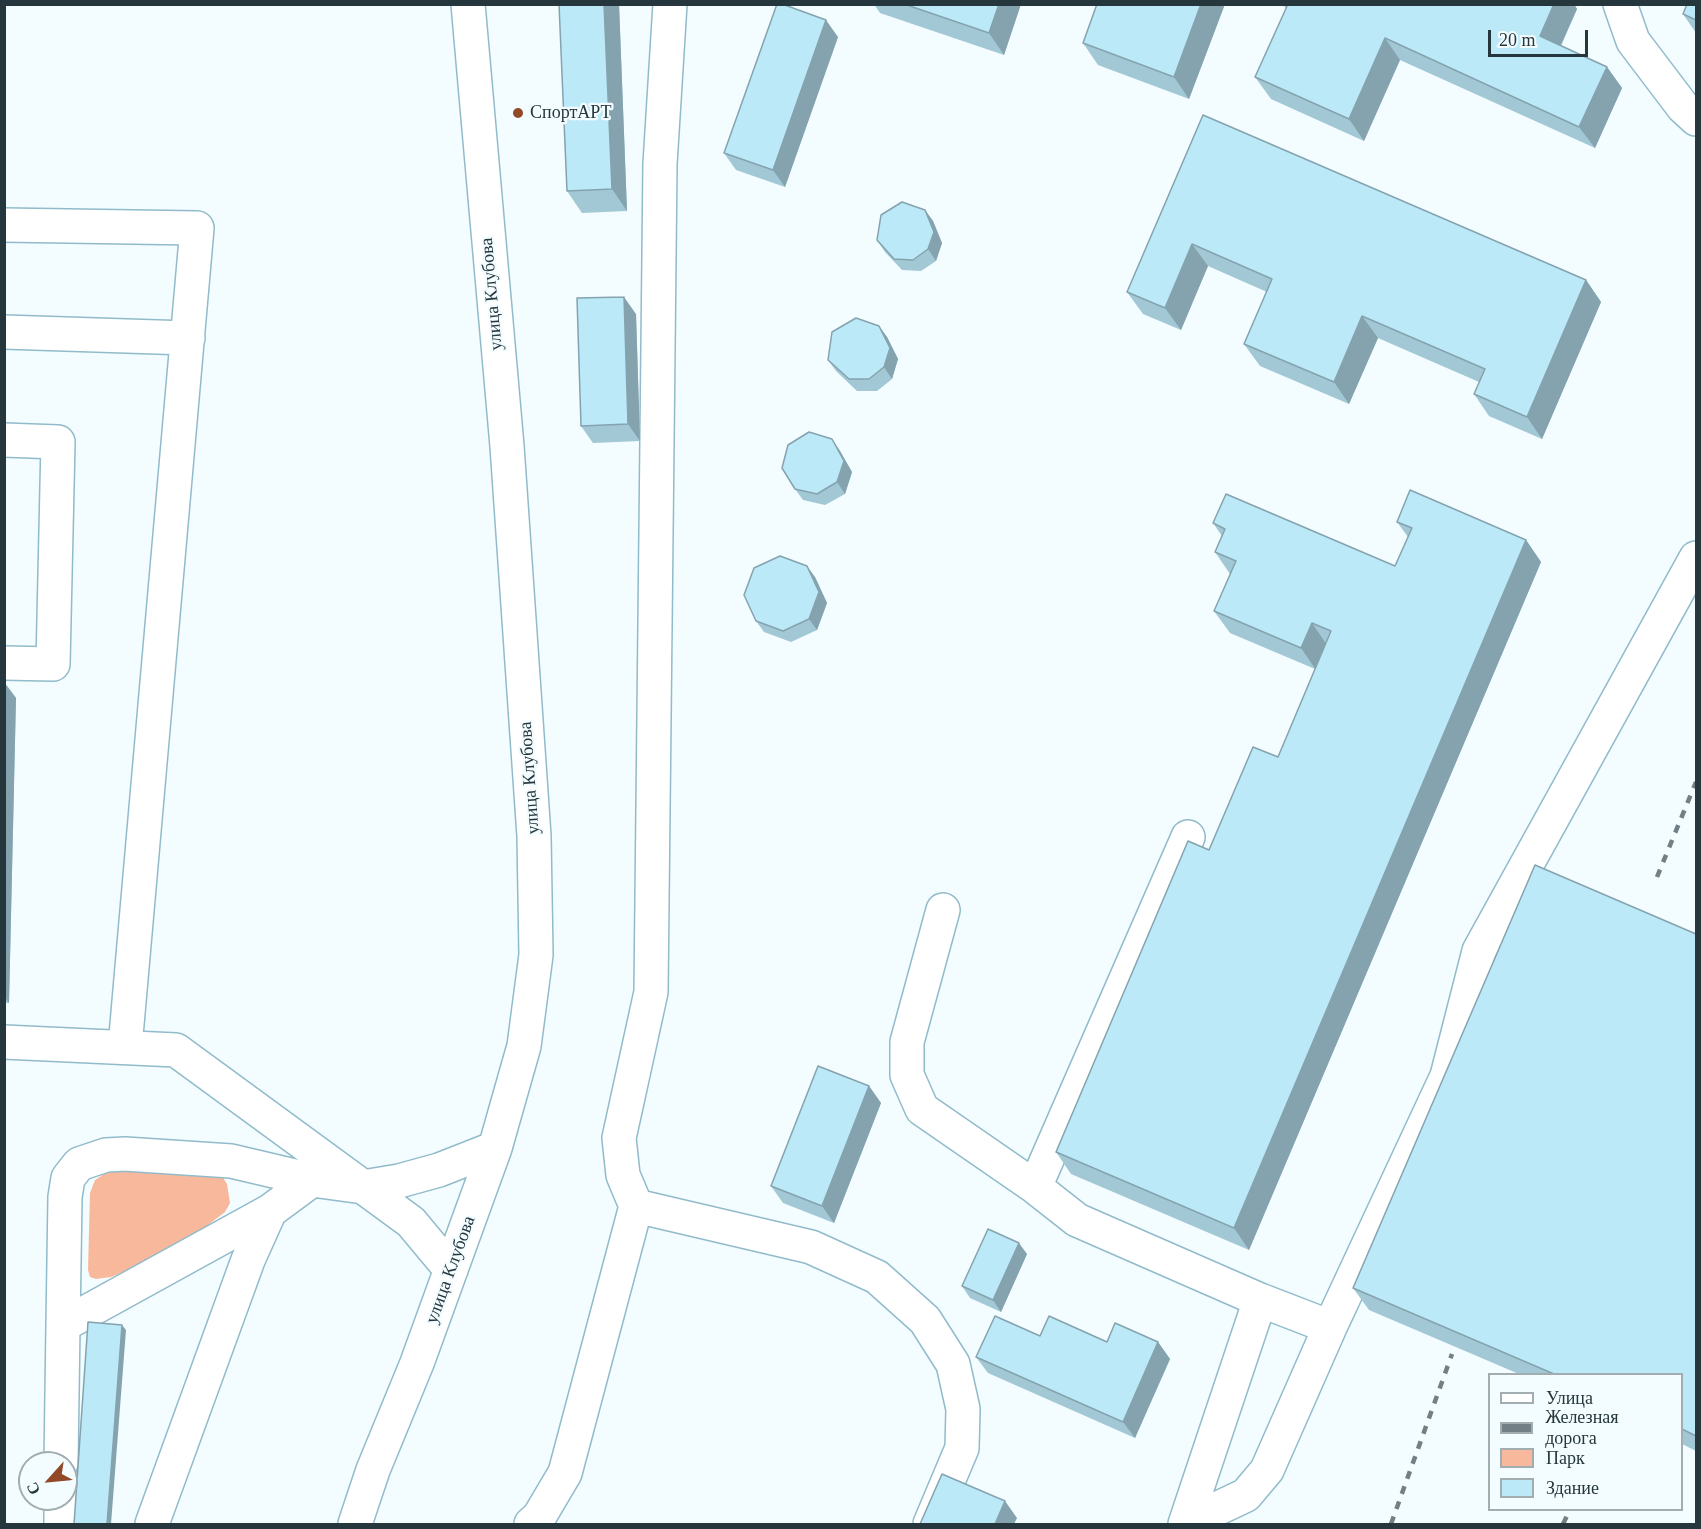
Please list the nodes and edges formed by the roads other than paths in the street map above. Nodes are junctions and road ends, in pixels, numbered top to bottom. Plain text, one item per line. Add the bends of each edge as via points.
1 (468, 4) edge
2 (670, 4) edge
3 (1620, 4) edge
4 (1696, 119) edge
5 (4, 225) edge
6 (4, 333) edge
7 (188, 338) junction
8 (4, 440) edge
9 (1696, 558) edge
10 (4, 663) edge
11 (1188, 837) dead end
12 (943, 910) dead end
13 (4, 1042) edge
14 (125, 1047) junction
15 (495, 1148) junction
16 (312, 1180) junction
17 (363, 1187) junction
18 (1035, 1187) junction
19 (636, 1206) junction
20 (270, 1210) junction
21 (451, 1269) junction
22 (1260, 1300) junction
23 (63, 1325) junction
24 (1330, 1327) junction
25 (61, 1451) edge
26 (152, 1524) edge
27 (356, 1524) edge
28 (531, 1524) edge
29 (930, 1524) edge
30 (1185, 1524) edge

1 - 15 street, улица Клубова via 507,446 537,908 536,955 524,1046
2 - 19 street via 660,164 651,992 620,1138 623,1175
3 - 4 street via 1633,41
5 - 7 street via 197,228
6 - 7 street
7 - 14 street
8 - 10 street via 58,442 53,664
9 - 24 street via 1479,951 1447,1076
11 - 18 street
12 - 18 street via 907,1042 907,1075 922,1109
13 - 14 street
14 - 17 street via 177,1050
15 - 17 street via 439,1170
15 - 21 street, улица Клубова
16 - 17 street
16 - 20 street
16 - 23 street via 231,1161 125,1154 106,1155 79,1164 68,1178 65,1197
17 - 21 street via 411,1222
18 - 22 street via 1077,1220
19 - 28 street via 565,1473
19 - 29 street via 811,1247 877,1277 925,1320 953,1364 963,1409 962,1448
20 - 23 street
20 - 26 street via 248,1260
21 - 27 street, улица Клубова
22 - 24 street
22 - 30 street
23 - 25 street
24 - 30 street via 1267,1470 1246,1495

